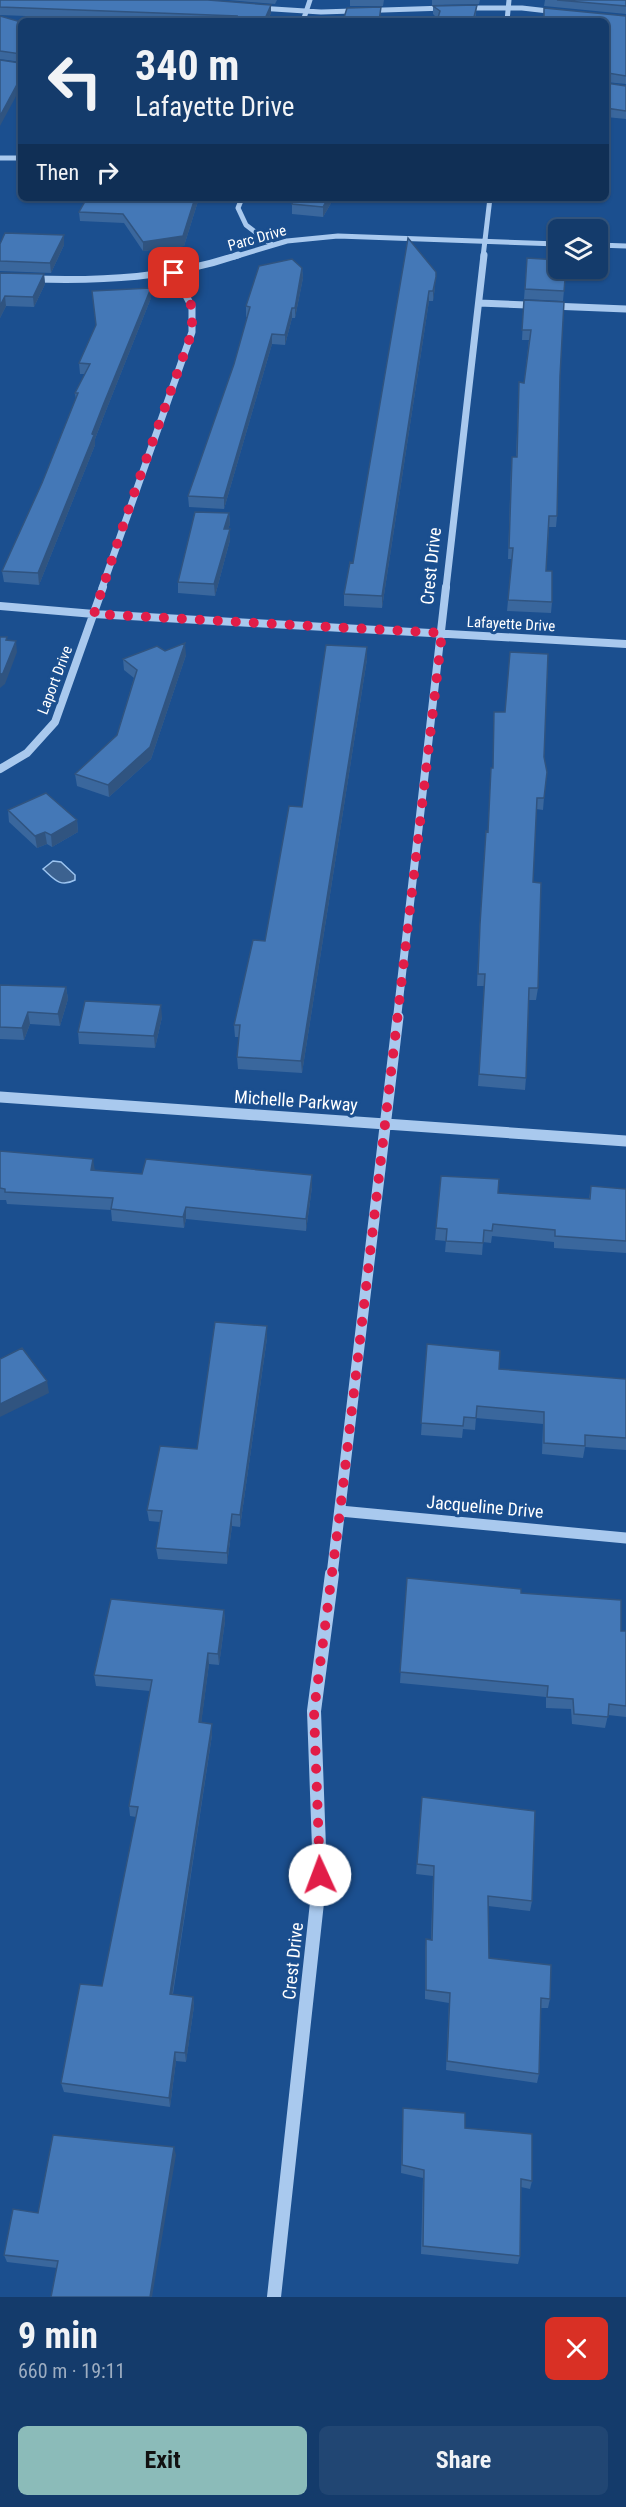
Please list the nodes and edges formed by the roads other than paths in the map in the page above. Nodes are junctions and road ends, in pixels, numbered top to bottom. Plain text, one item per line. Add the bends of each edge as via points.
1 (310, 0) edge
2 (509, 0) edge
3 (250, 7) edge
4 (508, 8) junction
5 (306, 12) junction
6 (569, 13) edge
7 (304, 18) edge
8 (507, 18) edge
9 (0, 158) edge
10 (18, 158) edge
11 (241, 201) edge
12 (490, 201) edge
13 (485, 241) junction
14 (271, 244) junction
15 (548, 244) edge
16 (608, 245) edge
17 (626, 246) edge
18 (174, 273) junction
19 (28, 278) edge
20 (479, 303) junction
21 (626, 309) edge
22 (0, 606) edge
23 (94, 614) junction
24 (442, 633) junction
25 (626, 644) edge
26 (0, 769) edge
27 (0, 1097) edge
28 (385, 1123) junction
29 (626, 1141) edge
30 (340, 1512) junction
31 (626, 1538) edge
32 (274, 2297) edge

1 - 5 street
2 - 4 street
3 - 5 street
4 - 5 street
4 - 6 street
4 - 8 street
5 - 7 street
9 - 10 street
11 - 14 street via 238,208 246,225
12 - 13 street, Crest Drive
13 - 14 street, Parc Drive via 338,236 304,237
13 - 15 street, Parc Drive
13 - 20 street, Crest Drive
14 - 18 street, Parc Drive
16 - 17 street
18 - 19 street, Parc Drive via 95,279
18 - 23 street, Laport Drive via 192,307 192,332
20 - 21 street
20 - 24 street, Crest Drive
22 - 23 street, Lafayette Drive
23 - 24 street, Lafayette Drive
23 - 26 street, Laport Drive via 55,722 27,753
24 - 25 street, Lafayette Drive
24 - 28 street, Crest Drive
27 - 28 street, Michelle Parkway
28 - 29 street, Michelle Parkway
28 - 30 street, Crest Drive
30 - 31 street, Jacqueline Drive
30 - 32 street, Crest Drive via 314,1711 320,1875

